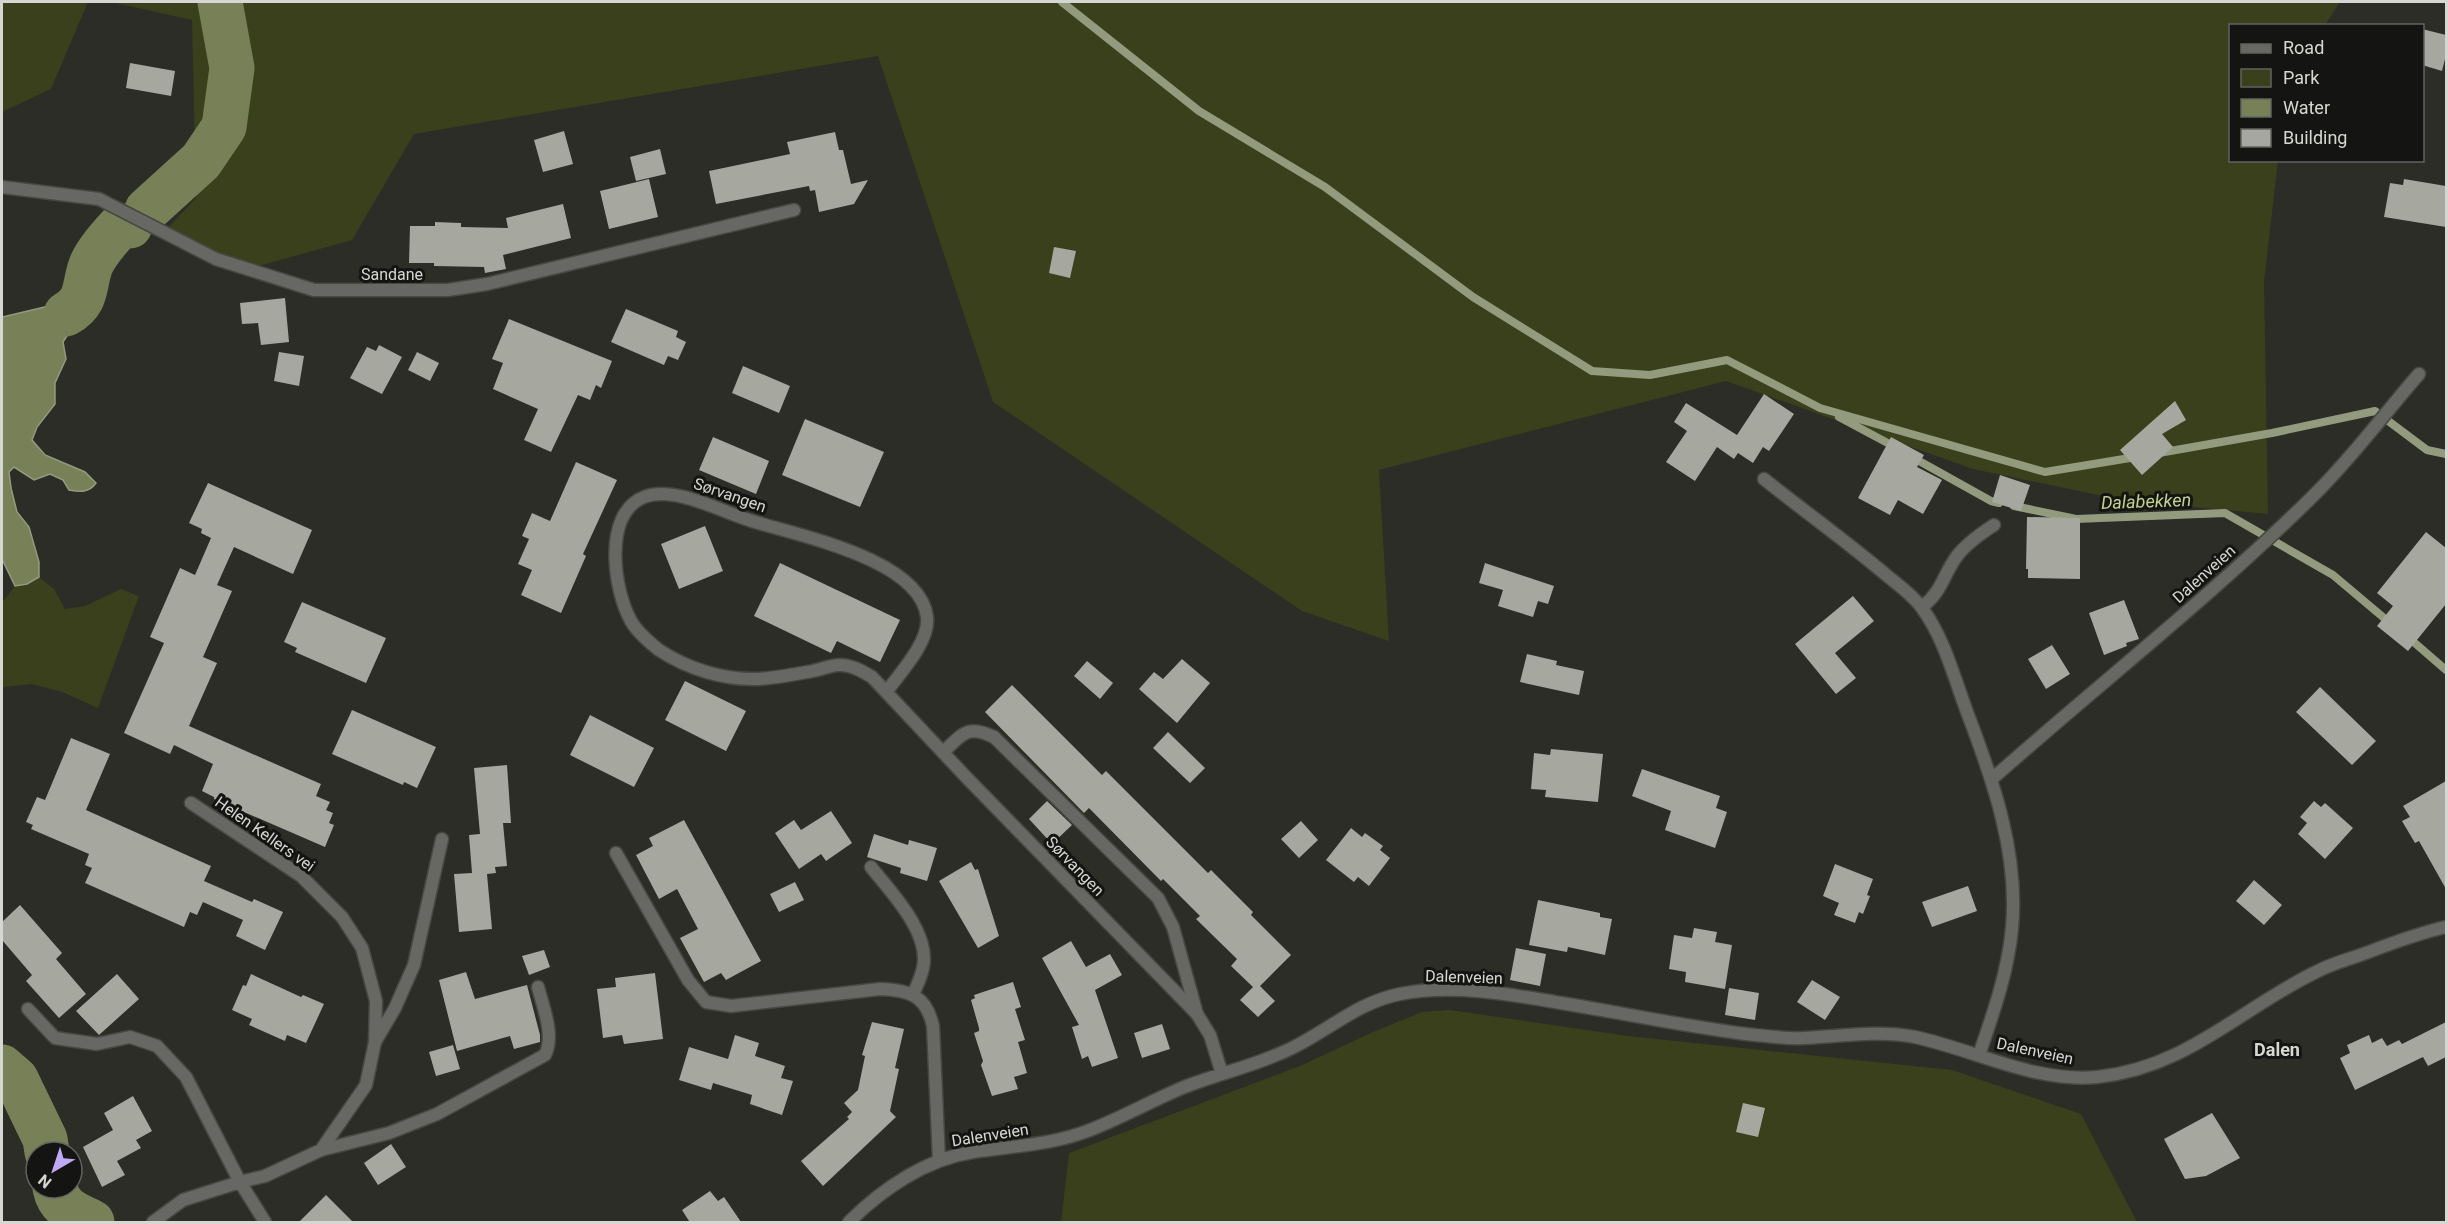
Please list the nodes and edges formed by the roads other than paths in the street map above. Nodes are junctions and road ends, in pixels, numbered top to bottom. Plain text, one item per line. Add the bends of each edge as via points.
1 (2, 187) edge
2 (794, 210) dead end
3 (2419, 374) dead end
4 (1764, 479) dead end
5 (1994, 525) dead end
6 (1922, 607) junction
7 (887, 691) junction
8 (943, 752) junction
9 (1992, 779) junction
10 (191, 803) dead end
11 (442, 839) dead end
12 (616, 853) dead end
13 (871, 867) dead end
14 (2446, 927) edge
15 (538, 987) dead end
16 (913, 994) junction
17 (28, 1009) dead end
18 (1197, 1014) junction
19 (375, 1042) junction
20 (1979, 1055) junction
21 (1222, 1074) junction
22 (321, 1150) junction
23 (939, 1160) junction
24 (240, 1182) junction
25 (153, 1222) edge
26 (265, 1222) edge
27 (849, 1222) edge

1 - 2 street, Sandane via 99,199 216,259 314,290 448,290 477,286
3 - 9 street, Dalenveien via 2316,494 2176,622
4 - 6 street, Dalenveien
5 - 6 street via 1956,557 1934,598
6 - 9 street, Dalenveien via 1940,641
7 - 7 street, Sørvangen via 872,677 839,665 758,679 724,677 658,649 631,621 619,589 616,534 624,516 642,498 656,494 682,496 822,541 885,568 916,591 924,602 927,618 922,642
7 - 8 street, Sørvangen
8 - 18 street, Sørvangen
8 - 18 street via 965,732 980,730 994,737 1158,898 1173,927
9 - 20 street, Dalenveien via 2009,854 2012,927 2000,992
10 - 19 street, Helen Kellers vei via 301,876 342,917 362,948 376,1001
11 - 19 street via 414,965
12 - 16 street via 688,980 706,1002 731,1006 880,989
13 - 16 street via 922,940 924,966
14 - 20 street, Dalenveien via 2318,970 2180,1053 2115,1075 2072,1077 2037,1072
15 - 22 street via 550,1037 545,1055 437,1114 389,1133
16 - 23 street, Dalenveien via 930,1011 933,1026
17 - 24 street via 55,1038 97,1044 130,1037 157,1046 186,1077
18 - 21 street, Sørvangen via 1210,1035
19 - 22 street, Helen Kellers vei via 366,1085
20 - 21 street, Dalenveien via 1910,1036 1798,1038 1744,1034 1520,996 1436,990 1374,1001 1294,1047
21 - 23 street, Dalenveien via 1075,1136
22 - 24 street via 265,1176
23 - 27 street, Dalenveien via 883,1193
24 - 25 street via 183,1200
24 - 26 street

